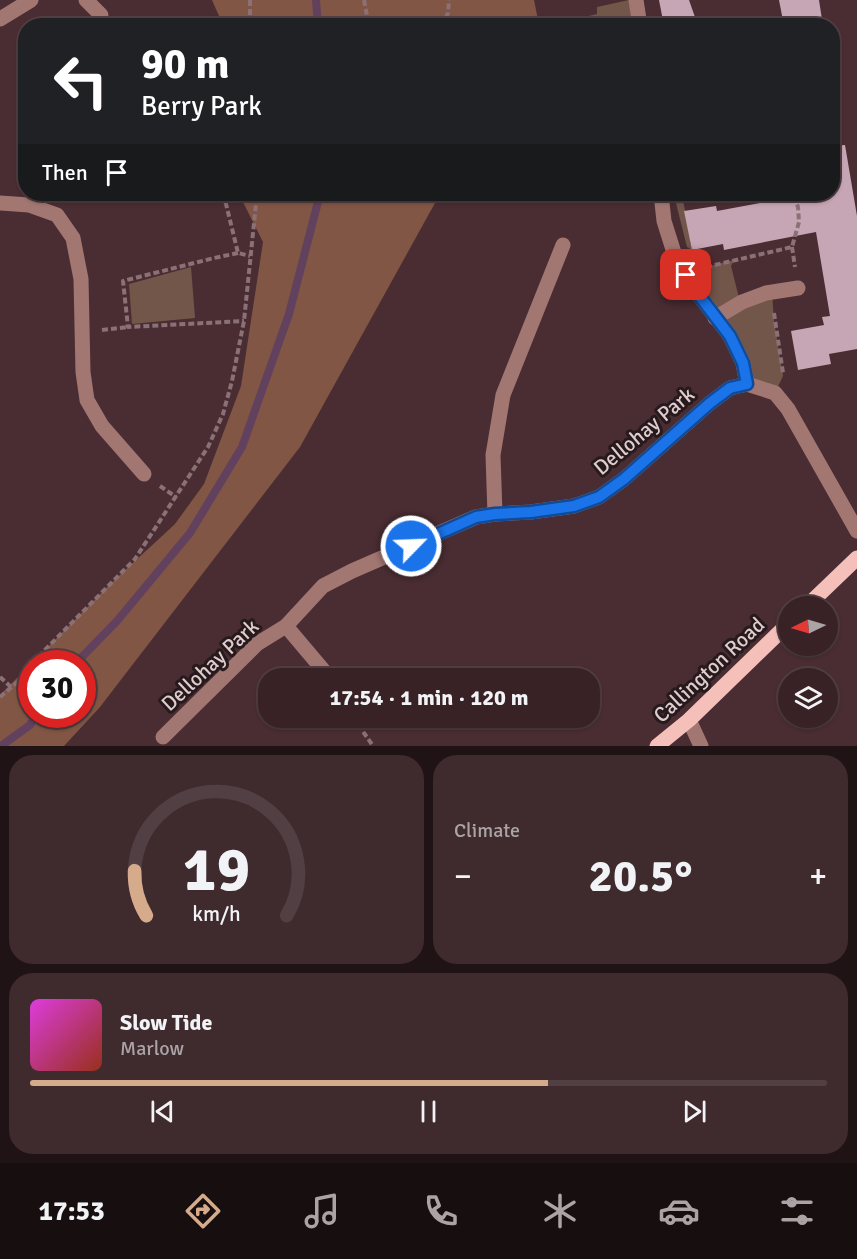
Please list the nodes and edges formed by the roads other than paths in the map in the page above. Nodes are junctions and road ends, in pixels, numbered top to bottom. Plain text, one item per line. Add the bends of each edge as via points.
1 (31, 0) edge
2 (86, 0) edge
3 (636, 0) edge
4 (101, 15) dead end
5 (639, 18) edge
6 (0, 19) edge
7 (662, 201) edge
8 (0, 203) edge
9 (562, 245) dead end
10 (798, 288) dead end
11 (716, 318) junction
12 (747, 384) junction
13 (144, 474) dead end
14 (495, 514) junction
15 (857, 531) edge
16 (857, 558) edge
17 (817, 596) edge
18 (286, 626) junction
19 (778, 635) edge
20 (321, 668) edge
21 (689, 720) junction
22 (163, 737) dead end
23 (657, 746) edge
24 (701, 746) edge

1 - 6 street
2 - 4 street
3 - 5 street
7 - 11 street via 676,259
8 - 13 street via 29,205 57,215 73,238 81,279 87,400 102,426
9 - 14 street via 503,395 493,455
10 - 11 street via 766,293
11 - 12 street via 743,363
12 - 14 street, Dellohay Park via 730,388 710,403 599,497 574,506
12 - 15 street via 775,393 788,409
14 - 18 street, Dellohay Park via 476,517 323,586
16 - 17 main road
18 - 20 street, Dellohay Park
18 - 22 street, Dellohay Park via 257,644
19 - 21 main road, Callington Road
21 - 23 main road, Callington Road
21 - 24 street

